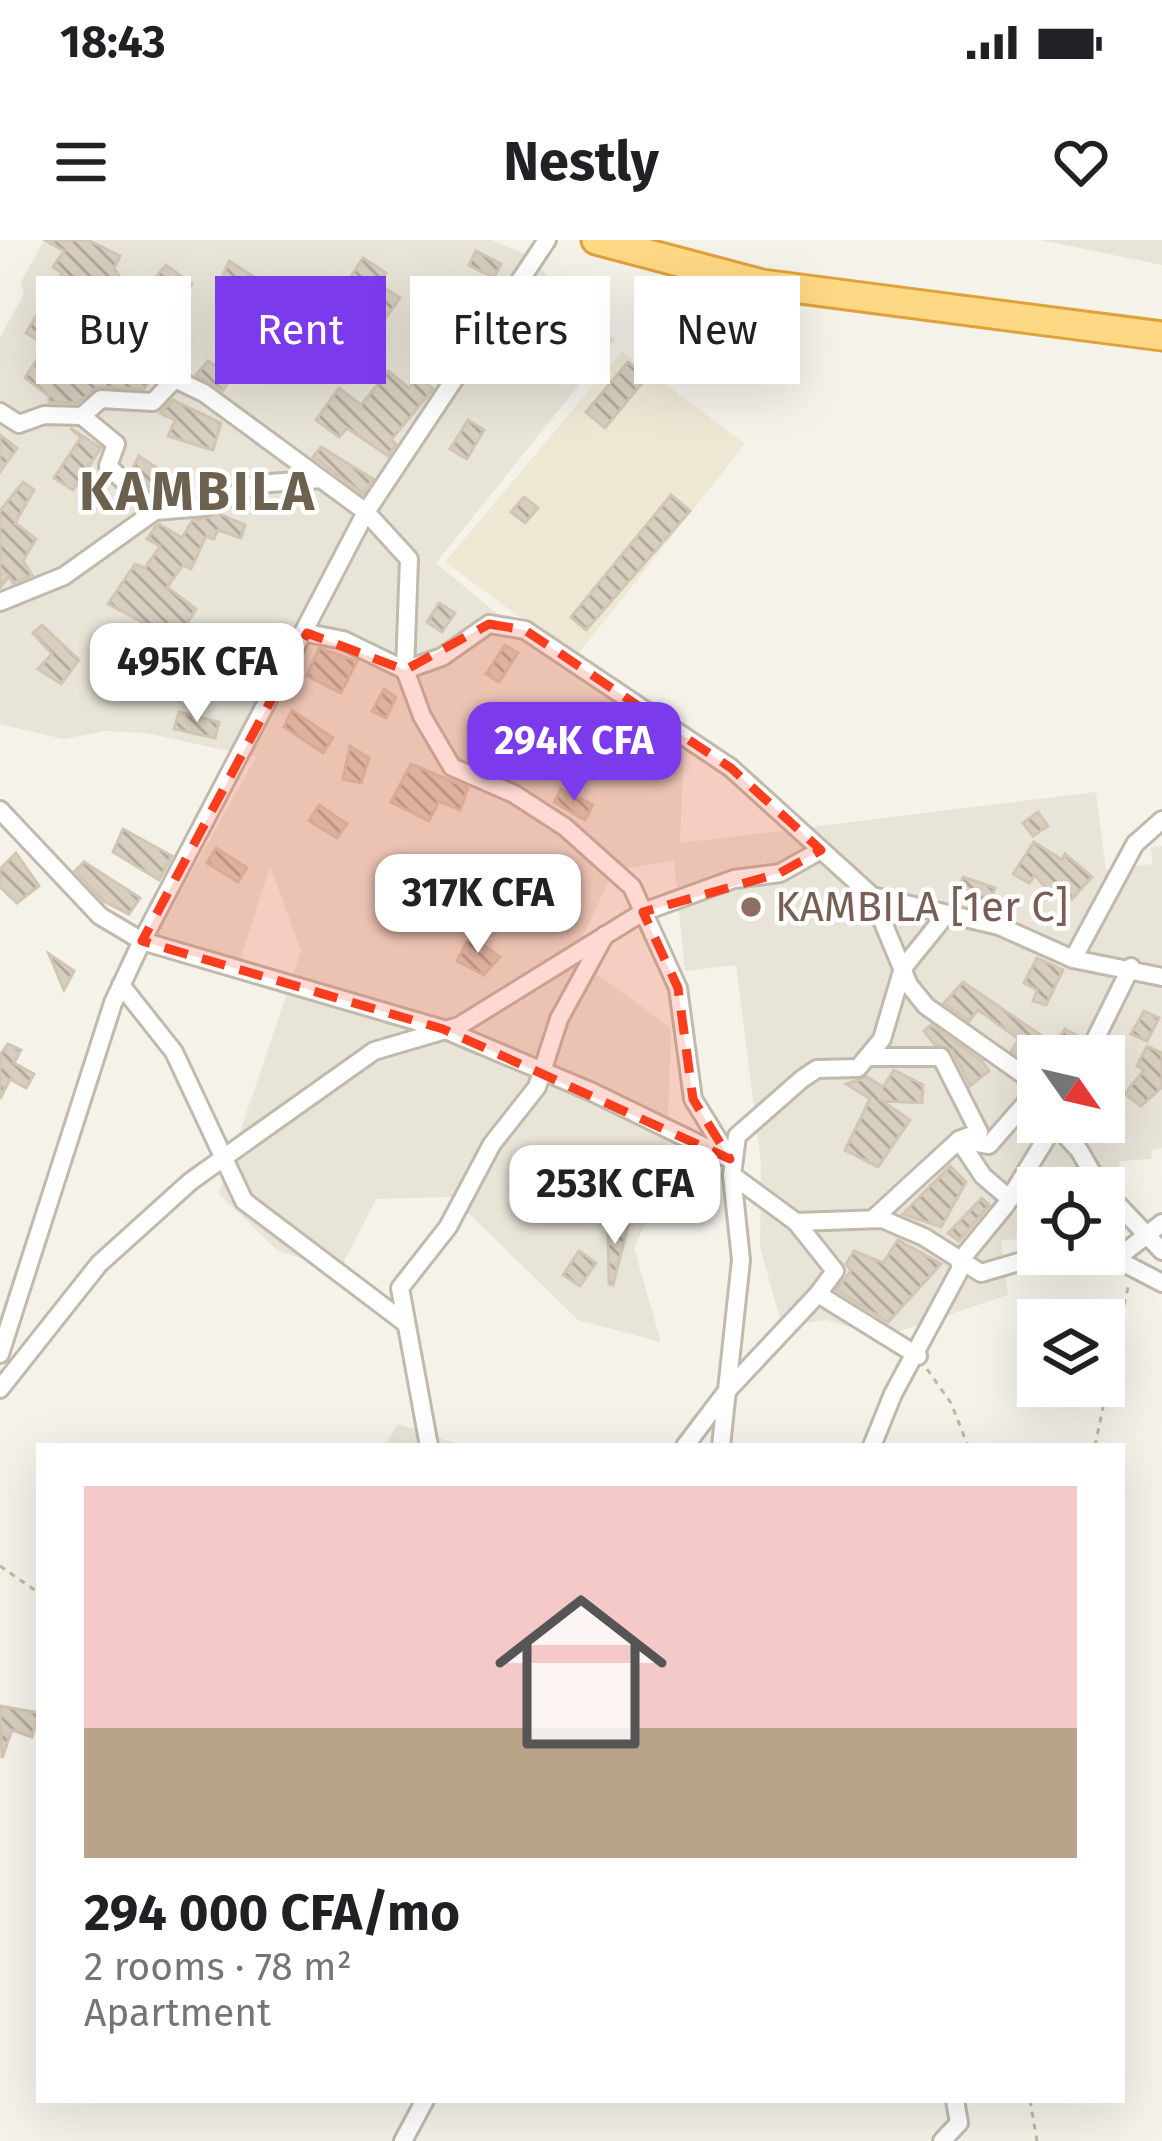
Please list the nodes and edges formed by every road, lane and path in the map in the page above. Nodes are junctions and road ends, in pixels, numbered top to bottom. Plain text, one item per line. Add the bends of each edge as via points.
1 (548, 240) edge
2 (596, 240) edge
3 (1162, 336) edge
4 (0, 412) edge
5 (82, 416) junction
6 (324, 479) junction
7 (155, 511) junction
8 (366, 512) junction
9 (0, 602) edge
10 (307, 633) junction
11 (405, 670) junction
12 (0, 810) edge
13 (1162, 820) edge
14 (821, 850) junction
15 (872, 896) junction
16 (643, 911) junction
17 (945, 916) junction
18 (605, 934) junction
19 (142, 941) junction
20 (1073, 958) junction
21 (1131, 967) junction
22 (903, 968) junction
23 (1162, 976) edge
24 (121, 985) junction
25 (442, 1029) junction
26 (1097, 1035) edge
27 (868, 1057) junction
28 (542, 1071) junction
29 (1017, 1072) edge
30 (1017, 1112) edge
31 (959, 1140) junction
32 (1042, 1143) edge
33 (223, 1159) junction
34 (731, 1167) junction
35 (1010, 1199) junction
36 (1125, 1205) edge
37 (873, 1219) junction
38 (796, 1222) junction
39 (1156, 1228) edge
40 (1162, 1251) edge
41 (1125, 1262) edge
42 (961, 1263) junction
43 (1017, 1263) edge
44 (1125, 1264) edge
45 (1122, 1275) edge
46 (1162, 1283) edge
47 (818, 1294) junction
48 (404, 1322) junction
49 (0, 1354) edge
50 (918, 1356) junction
51 (0, 1389) edge
52 (726, 1392) junction
53 (428, 1443) edge
54 (687, 1443) edge
55 (721, 1443) edge
56 (873, 1443) edge
57 (967, 1443) edge
58 (1095, 1443) edge
59 (0, 1566) edge
60 (36, 1591) edge
61 (423, 2103) edge
62 (956, 2103) edge
63 (1030, 2103) edge
64 (403, 2141) edge
65 (942, 2141) edge
66 (1036, 2141) edge

1 - 8 street
2 - 3 highway via 762,284
4 - 5 street via 19,424
5 - 6 street via 101,399 153,402 175,379
5 - 7 street via 116,444 109,466
6 - 7 street via 258,484 205,507
6 - 8 street
7 - 9 street via 64,576
8 - 10 street
8 - 11 street via 409,559
10 - 11 street via 343,640
10 - 19 street
11 - 14 street via 442,657 489,623 525,630 730,767
11 - 16 street via 452,766 565,827 632,887
12 - 19 street via 100,916
13 - 20 street via 1135,844
14 - 15 street
14 - 16 street via 780,874 734,879
15 - 17 street
15 - 22 street
16 - 18 street
16 - 34 street via 678,988 693,1099
17 - 20 street via 999,926
17 - 22 street
18 - 25 street
18 - 28 street via 559,1018
19 - 24 street
19 - 25 street
20 - 21 street
21 - 23 street
21 - 26 street
22 - 27 street via 882,1039
22 - 29 street via 926,1006
24 - 33 street via 174,1052
24 - 49 street
25 - 28 street
25 - 33 street via 374,1051
27 - 31 street via 941,1057 979,1132
27 - 34 street via 858,1068 817,1069 802,1079 737,1136
28 - 34 street
28 - 48 street via 448,1227 400,1288
30 - 31 street via 989,1145
31 - 35 street
31 - 37 street
32 - 35 street
33 - 48 street via 244,1201
33 - 51 street via 99,1264
34 - 38 street
34 - 52 street via 740,1259
35 - 42 street
36 - 39 street
37 - 38 street
37 - 42 street via 924,1237
38 - 47 street via 835,1271
39 - 40 street
39 - 41 street
42 - 43 street via 981,1274
42 - 50 street
44 - 46 street
45 - 58 path
47 - 50 street
47 - 52 street
48 - 53 street
50 - 56 street
50 - 57 path via 951,1402
52 - 54 street
52 - 55 street
59 - 60 path
61 - 64 street
62 - 65 street via 959,2123
63 - 66 path

